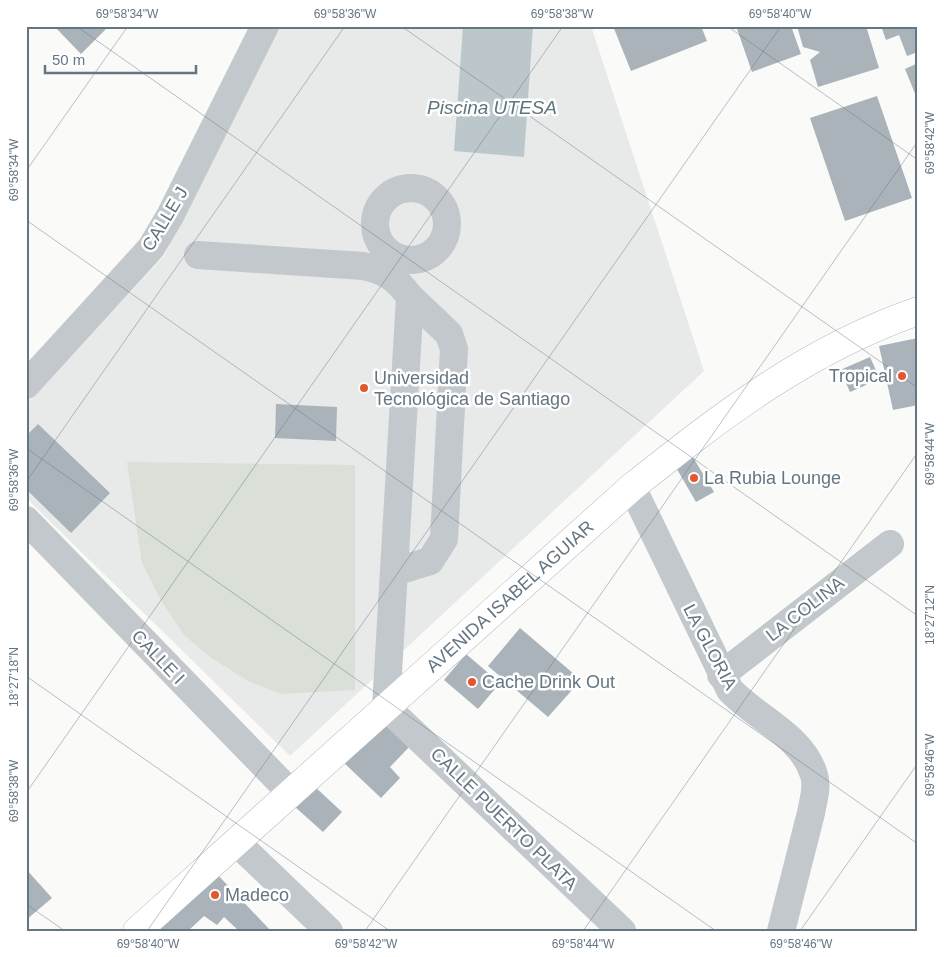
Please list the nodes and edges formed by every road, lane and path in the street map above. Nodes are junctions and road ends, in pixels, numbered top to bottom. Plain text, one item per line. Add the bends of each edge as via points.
1 (265, 26) edge
2 (198, 255) dead end
3 (410, 297) junction
4 (918, 311) edge
5 (26, 386) edge
6 (632, 487) junction
7 (26, 520) edge
8 (890, 544) dead end
9 (394, 572) junction
10 (721, 674) junction
11 (386, 707) junction
12 (291, 793) junction
13 (236, 842) junction
14 (137, 931) edge
15 (329, 931) edge
16 (622, 931) edge
17 (781, 931) edge

1 - 5 street, CALLE J via 151,248
2 - 3 street via 363,266 389,263 395,279
3 - 9 street
3 - 9 street via 449,334 454,349 444,539 430,561
4 - 6 main road, AVENIDA ISABEL AGUIAR via 842,342 762,388
6 - 10 street, LA GLORIA
6 - 11 main road, AVENIDA ISABEL AGUIAR
7 - 12 street, CALLE I
8 - 10 street, LA COLINA
9 - 11 street
10 - 17 street, LA GLORIA via 743,704 792,741 815,776 811,813
11 - 12 main road, AVENIDA ISABEL AGUIAR
11 - 16 street, CALLE PUERTO PLATA
12 - 13 main road, AVENIDA ISABEL AGUIAR
13 - 14 main road, AVENIDA ISABEL AGUIAR
13 - 15 street

